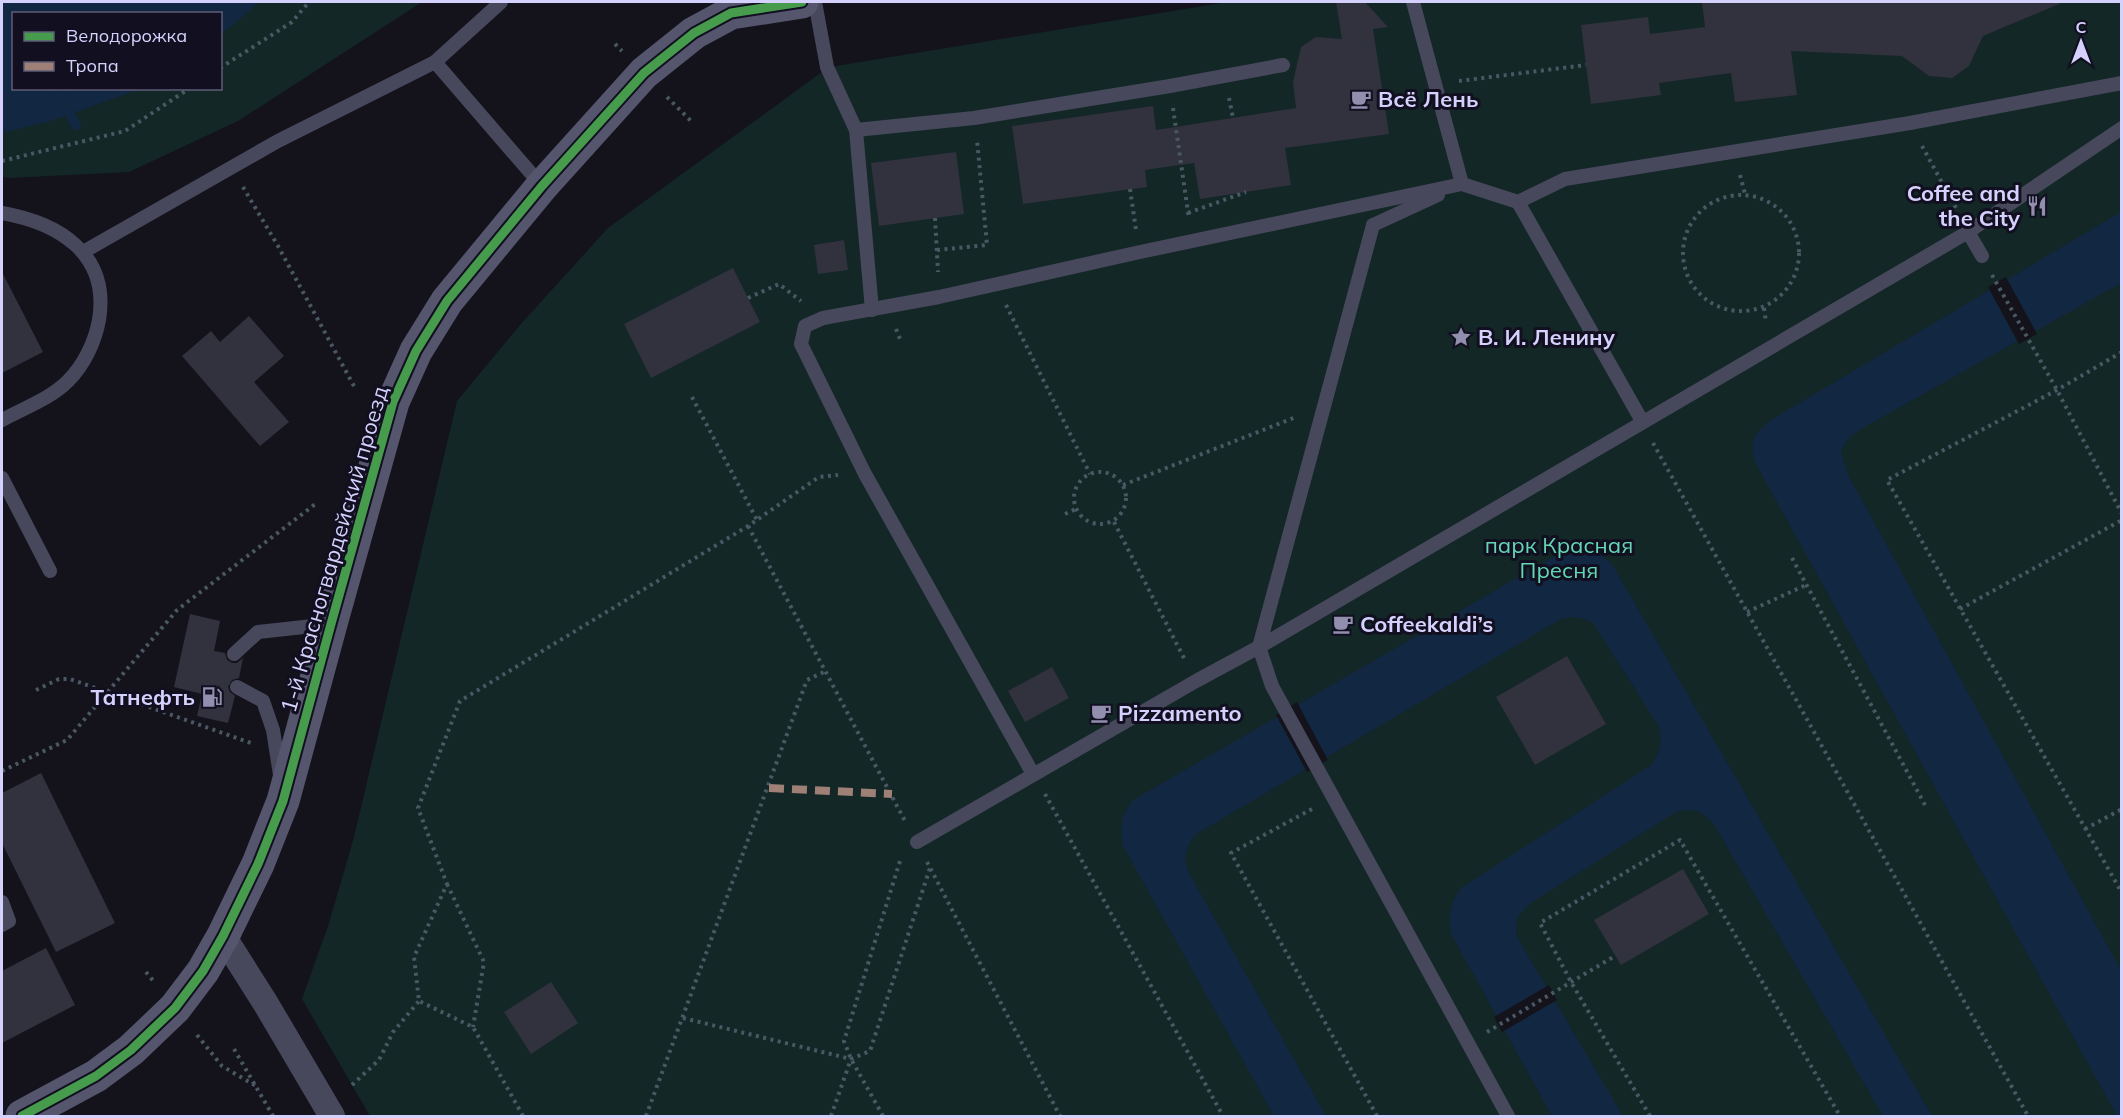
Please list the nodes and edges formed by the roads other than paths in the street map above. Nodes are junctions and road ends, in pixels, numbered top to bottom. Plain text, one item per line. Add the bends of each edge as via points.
1 (501, 2) edge
2 (802, 2) edge
3 (815, 2) edge
4 (1413, 2) edge
5 (725, 7) edge
6 (435, 62) junction
7 (1283, 64) dead end
8 (2121, 83) edge
9 (2121, 128) edge
10 (856, 130) junction
11 (1462, 184) junction
12 (542, 186) junction
13 (1518, 202) junction
14 (1359, 206) junction
15 (2, 213) edge
16 (1373, 225) junction
17 (1968, 232) junction
18 (83, 252) junction
19 (1982, 256) road end
20 (872, 310) junction
21 (2, 420) edge
22 (1642, 421) junction
23 (2, 478) edge
24 (50, 571) dead end
25 (330, 624) junction
26 (1259, 647) junction
27 (234, 654) dead end
28 (237, 687) dead end
29 (1033, 774) junction
30 (283, 801) junction
31 (917, 842) road end
32 (2, 902) edge
33 (2, 925) edge
34 (223, 936) junction
35 (22, 1116) edge
36 (332, 1116) edge
37 (1508, 1116) edge

1 - 6 lane
2 - 5 street, 1-й Красногвардейский проезд
3 - 10 lane via 827,67
4 - 11 lane
5 - 12 street, 1-й Красногвардейский проезд via 644,74
6 - 12 lane
6 - 18 lane via 278,141
7 - 10 lane via 974,118
8 - 13 lane via 1910,123 1565,179
9 - 17 lane
10 - 20 lane
11 - 13 lane
11 - 14 lane
11 - 16 lane
12 - 25 street, 1-й Красногвардейский проезд via 447,301 416,351 393,402
13 - 22 lane
14 - 16 lane
14 - 20 lane
15 - 18 lane via 44,224
16 - 26 lane
17 - 19 lane
17 - 22 lane
18 - 21 lane via 93,269 100,310 97,333 83,363 53,393
20 - 29 lane via 823,318 805,326 801,344 865,474
22 - 26 lane
23 - 24 lane
25 - 27 lane via 258,632
25 - 30 street, 1-й Красногвардейский проезд
26 - 29 lane
26 - 37 lane via 1272,686
28 - 30 lane via 263,701 273,730
29 - 31 lane
30 - 34 street, 1-й Красногвардейский проезд
32 - 33 lane via 9,921
34 - 35 street, 1-й Красногвардейский проезд via 175,1008 130,1050 96,1076
34 - 36 street

